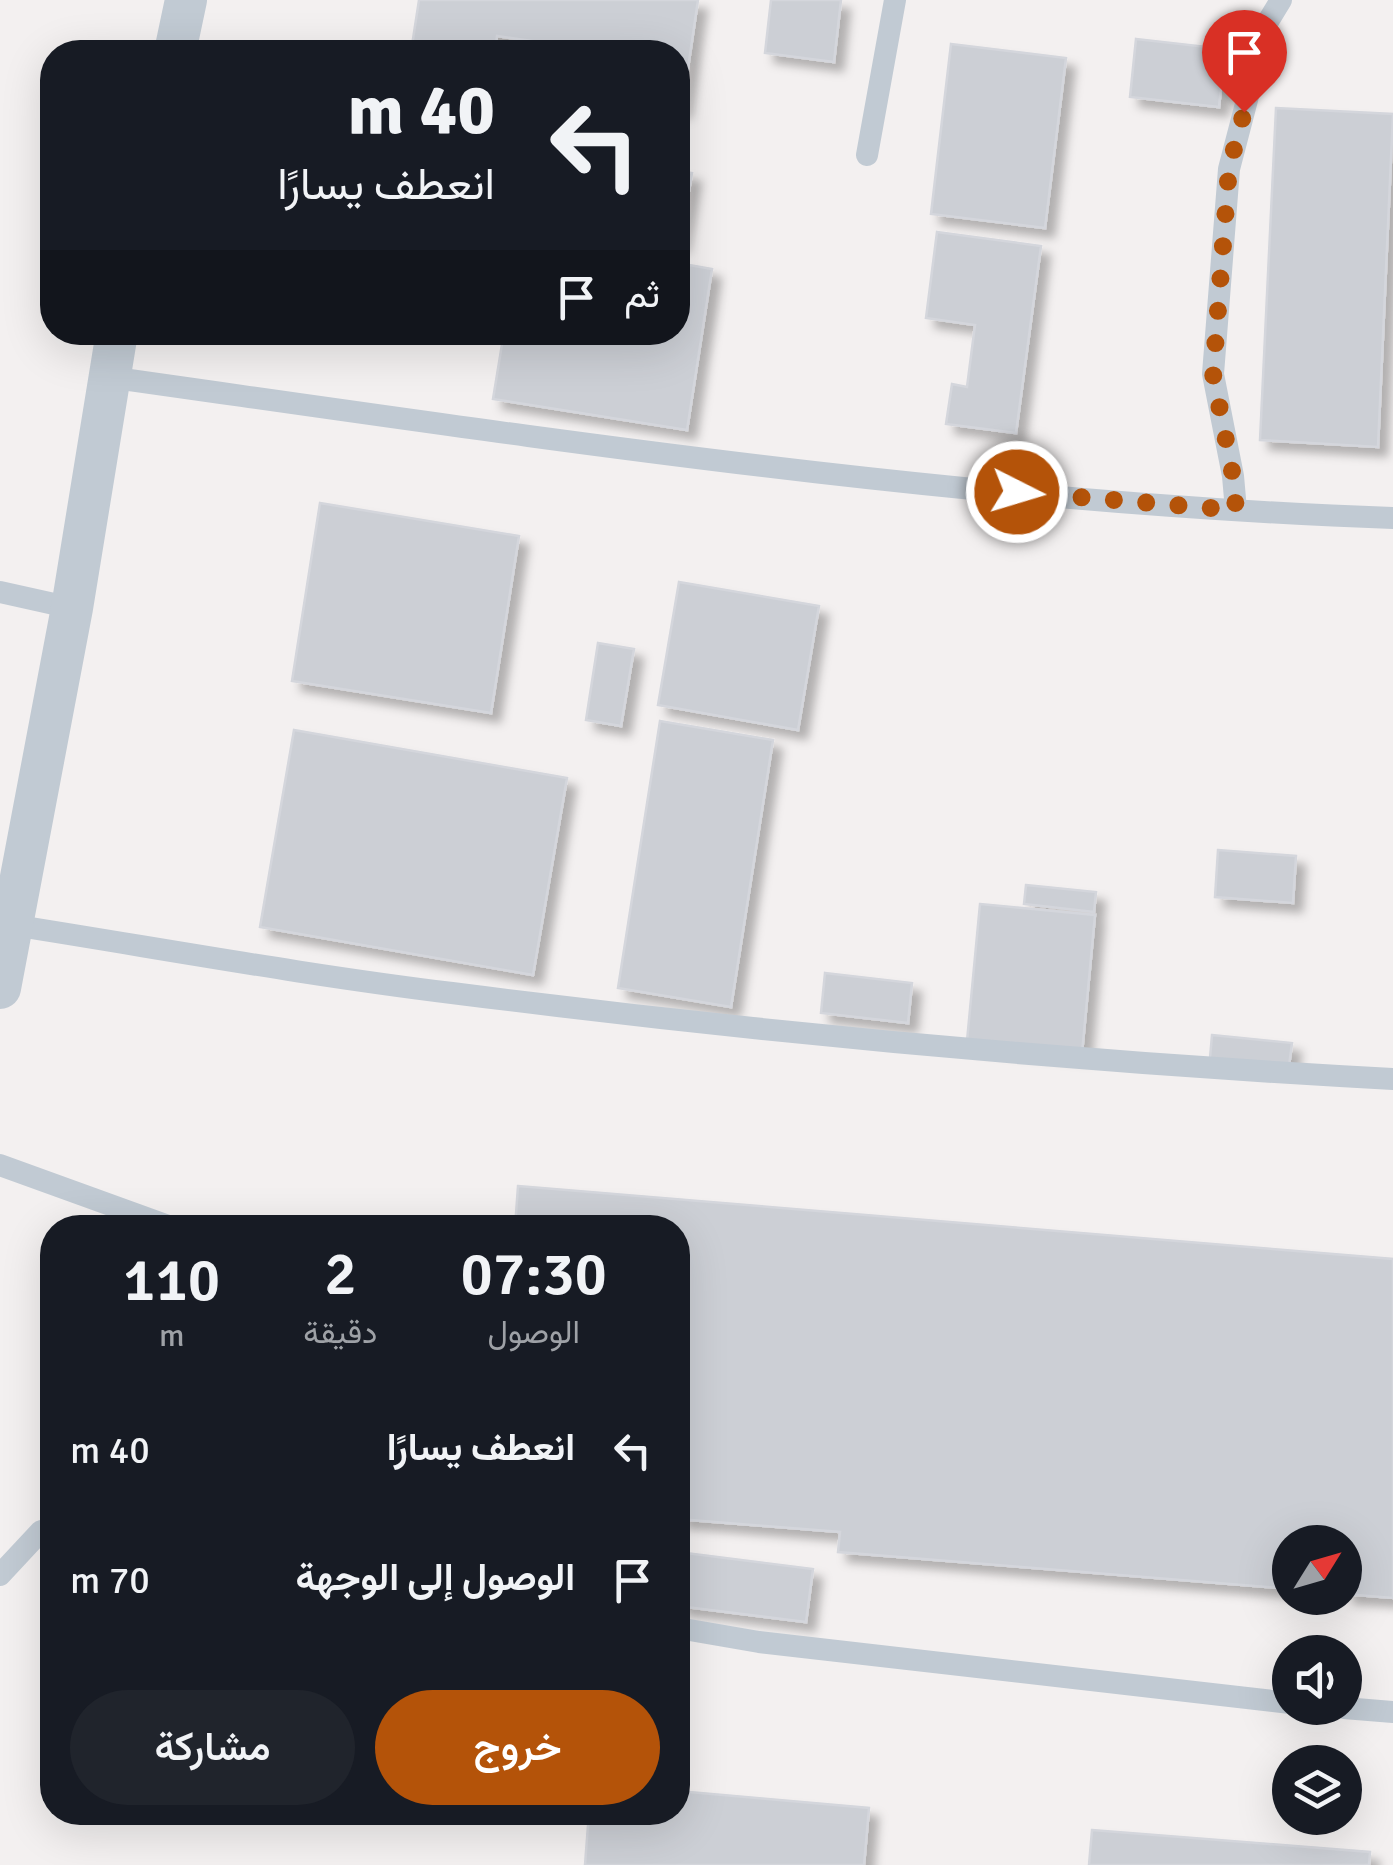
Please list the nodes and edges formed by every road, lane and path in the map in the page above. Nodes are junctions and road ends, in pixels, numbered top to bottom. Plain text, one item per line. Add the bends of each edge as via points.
1 (186, 0) edge
2 (895, 0) edge
3 (1281, 0) edge
4 (178, 40) edge
5 (867, 154) dead end
6 (115, 345) edge
7 (108, 377) junction
8 (1236, 510) junction
9 (1393, 518) edge
10 (0, 592) edge
11 (72, 608) junction
12 (12, 925) junction
13 (0, 988) edge
14 (1393, 1079) edge
15 (0, 1165) edge
16 (138, 1215) edge
17 (40, 1532) edge
18 (0, 1575) edge
19 (690, 1630) edge
20 (1272, 1700) edge
21 (1362, 1709) edge
22 (1393, 1712) edge

1 - 4 street
2 - 5 lane
3 - 8 lane via 1267,23 1229,168 1213,374
6 - 7 street
7 - 8 lane via 888,481
7 - 11 street
8 - 9 lane
10 - 11 lane
11 - 12 street
12 - 13 street
12 - 14 lane via 448,993 867,1042
15 - 16 lane
17 - 18 lane
19 - 20 lane
21 - 22 lane

